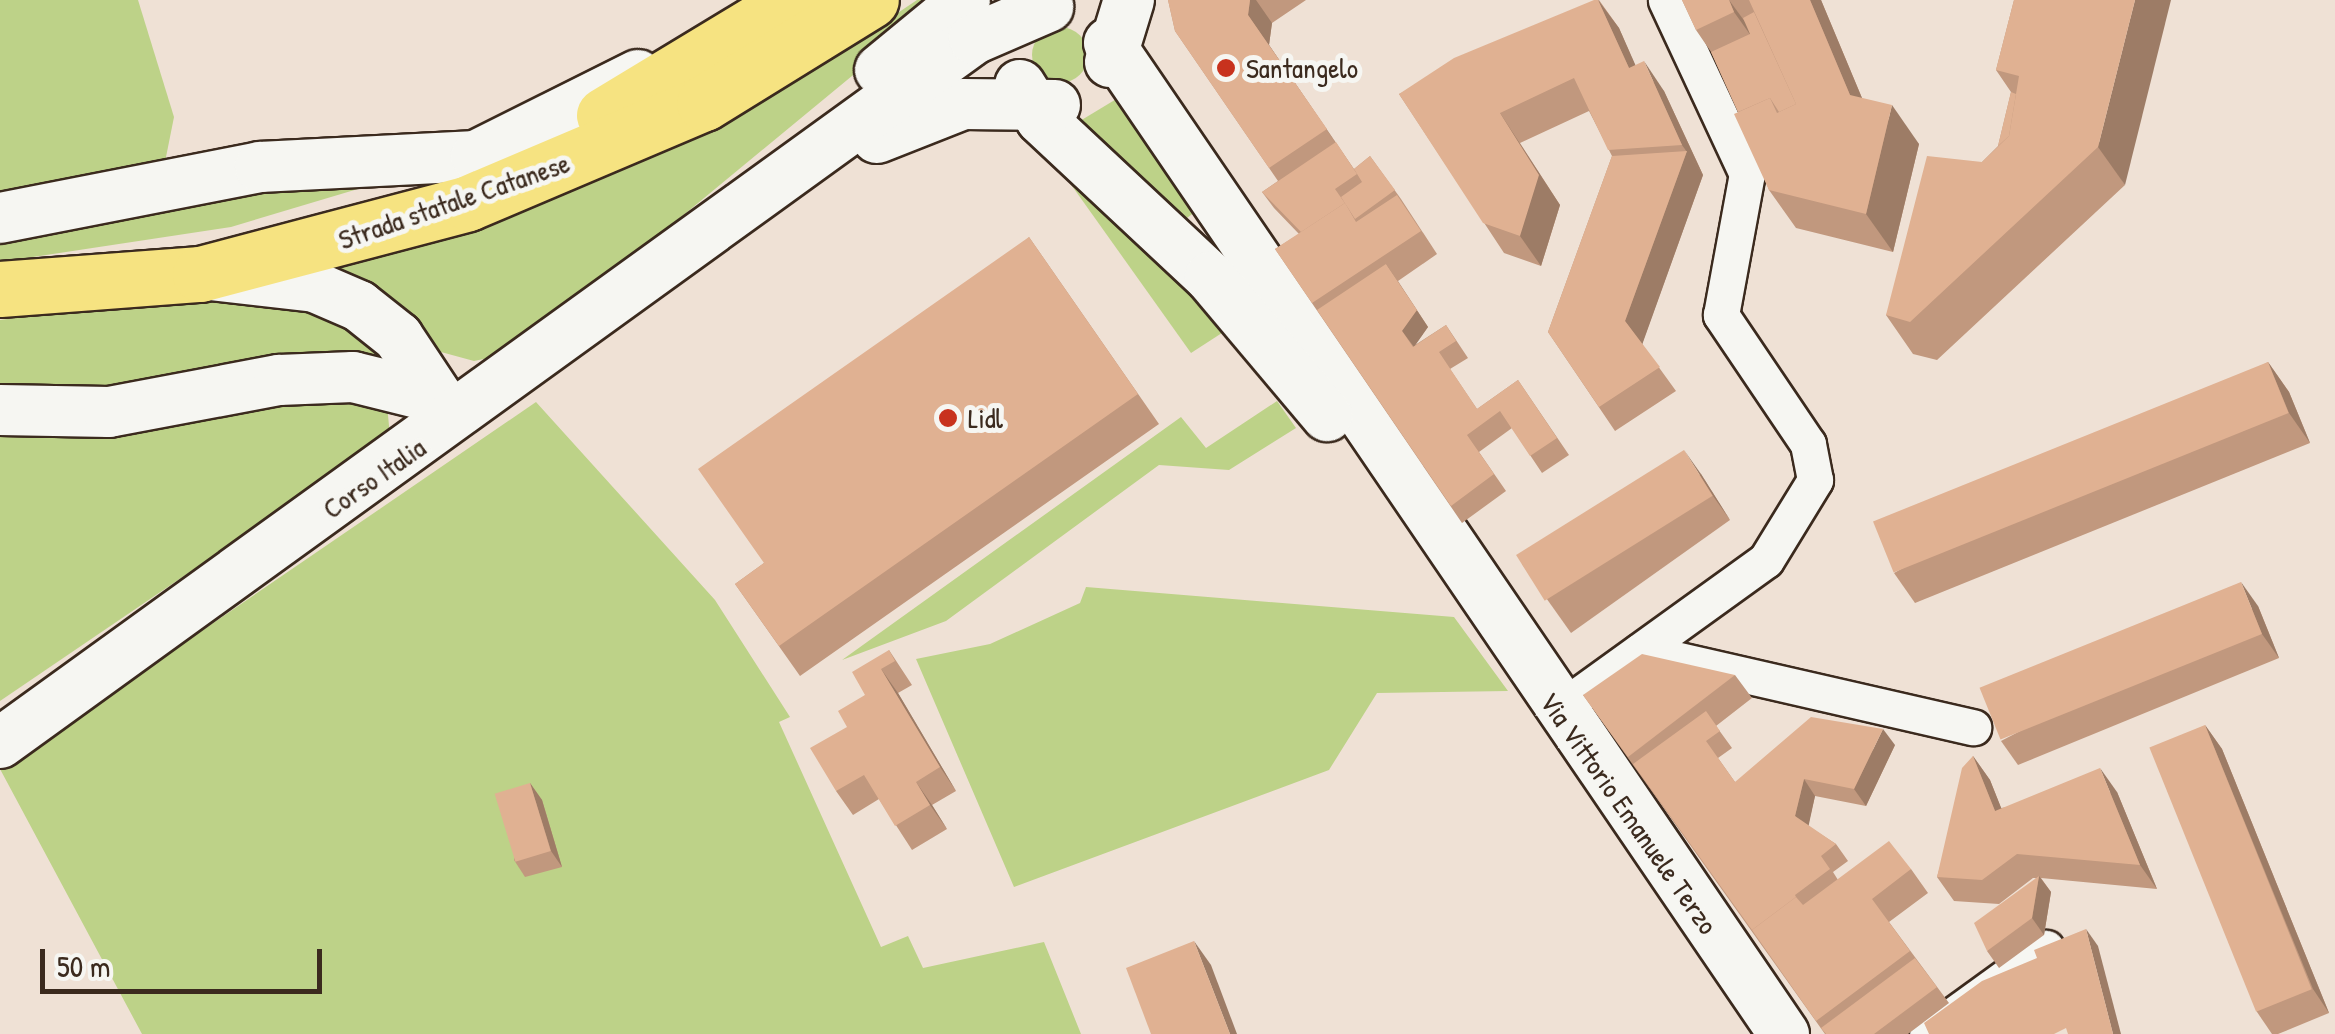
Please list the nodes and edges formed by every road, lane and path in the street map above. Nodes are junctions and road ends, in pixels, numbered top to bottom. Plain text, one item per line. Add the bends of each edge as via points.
1 (768, 0) edge
2 (794, 0) edge
3 (871, 0) edge
4 (965, 0) edge
5 (1666, 0) edge
6 (1039, 7) edge
7 (1115, 39) edge
8 (1035, 98) junction
9 (745, 210) junction
10 (0, 218) edge
11 (200, 274) junction
12 (0, 288) edge
13 (587, 326) junction
14 (0, 410) edge
15 (446, 410) junction
16 (1475, 592) junction
17 (1640, 650) junction
18 (1558, 710) junction
19 (1972, 726) dead end
20 (0, 742) edge
21 (2046, 948) edge
22 (1784, 1034) edge
23 (1927, 1034) edge

1 - 10 main road via 566,116 476,156 260,166
2 - 12 main road, Strada statale Catanese via 584,126 442,188 265,236
3 - 11 main road, Strada statale Catanese via 776,64 576,161 468,203
4 - 13 main road
5 - 17 street via 1747,174 1722,315 1816,463 1790,534
6 - 7 main road via 1086,12
6 - 8 main road via 1011,48
6 - 9 main road via 974,39
7 - 8 main road via 1092,95
7 - 16 main road
8 - 9 main road via 932,111
8 - 16 main road via 1210,277
9 - 13 main road, Corso Italia
11 - 12 main road, Strada statale Catanese
11 - 15 main road via 314,287 359,306 398,337
13 - 15 main road, Corso Italia
14 - 15 main road via 109,412 279,380 353,377
15 - 20 main road, Corso Italia
16 - 18 main road, Via Vittorio Emanuele Terzo
17 - 18 street
17 - 19 street
18 - 22 main road, Via Vittorio Emanuele Terzo
21 - 23 street

